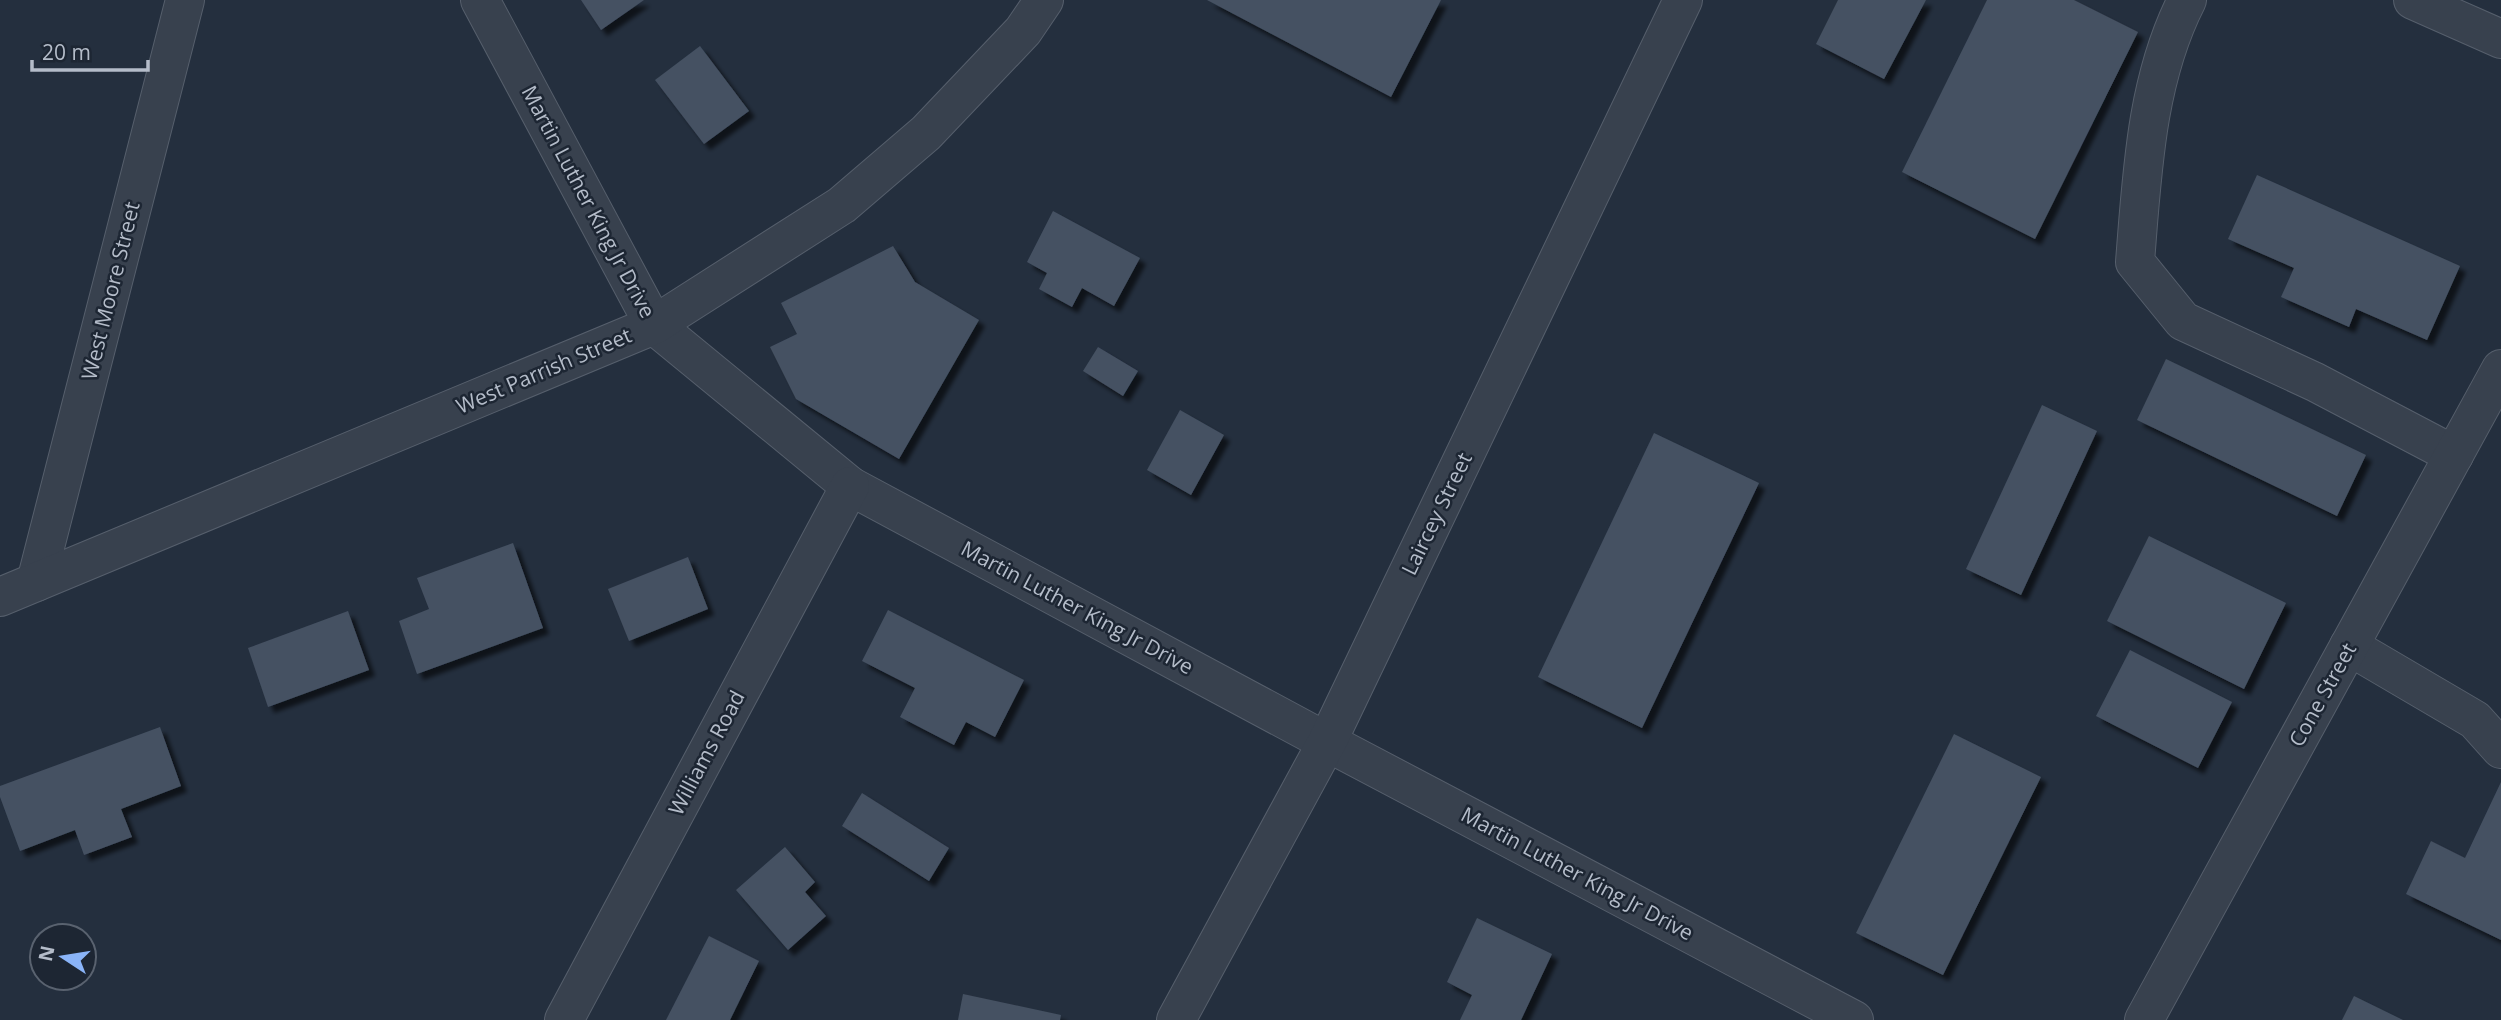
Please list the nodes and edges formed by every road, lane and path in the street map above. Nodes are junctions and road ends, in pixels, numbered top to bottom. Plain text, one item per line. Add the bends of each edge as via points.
1 (185, 0) edge
2 (480, 0) edge
3 (1044, 0) edge
4 (1684, 0) edge
5 (2187, 0) edge
6 (2413, 0) edge
7 (2501, 39) edge
8 (654, 325) junction
9 (2501, 369) edge
10 (2454, 455) junction
11 (850, 486) junction
12 (36, 582) junction
13 (0, 597) edge
14 (2349, 646) junction
15 (1326, 743) junction
16 (2501, 749) edge
17 (564, 1020) edge
18 (1176, 1020) edge
19 (1854, 1020) edge
20 (2144, 1020) edge

1 - 12 street, West Moore Street
2 - 8 street, Martin Luther King Jr Drive
3 - 8 street, West Parrish Street via 1023,31 926,133 842,205
4 - 15 street, Laircey Street
5 - 10 street via 2171,31 2146,139 2135,262 2183,321 2315,382
6 - 7 street
8 - 11 street, Martin Luther King Jr Drive
8 - 12 street, West Parrish Street
9 - 10 street, Cone Street
10 - 14 street, Cone Street
11 - 15 street, Martin Luther King Jr Drive
11 - 17 street, Williams Road
12 - 13 street, West Parrish Street
14 - 16 street via 2475,720
14 - 20 street, Cone Street
15 - 18 street, Laircey Street
15 - 19 street, Martin Luther King Jr Drive

